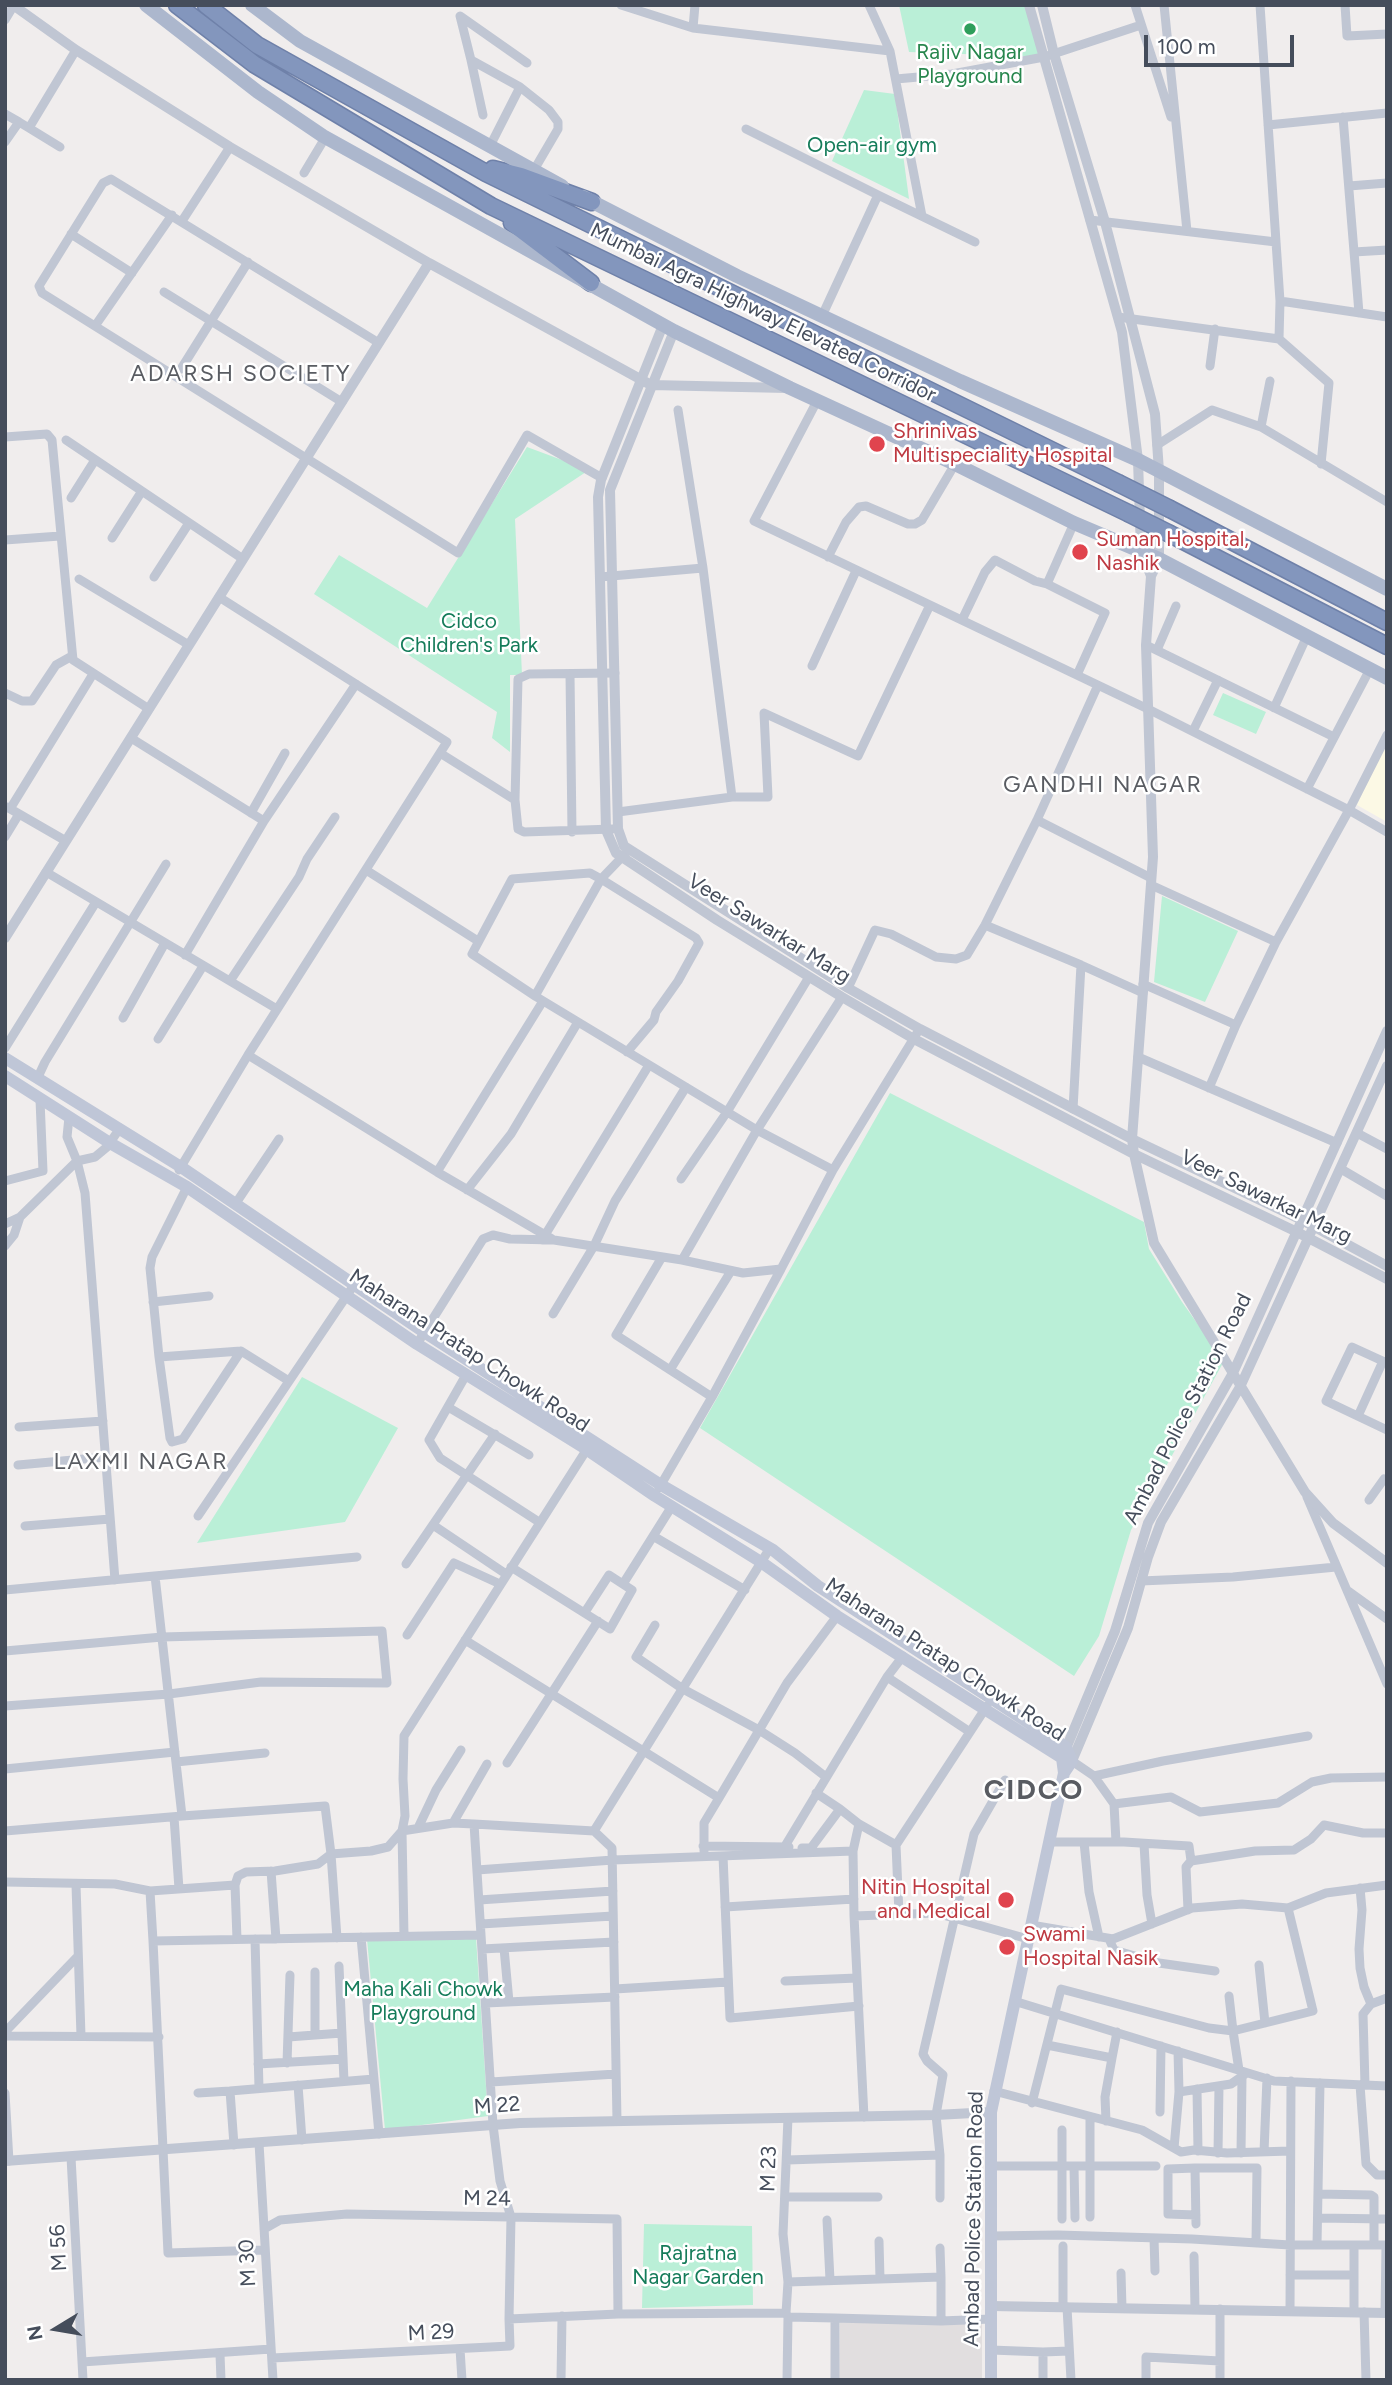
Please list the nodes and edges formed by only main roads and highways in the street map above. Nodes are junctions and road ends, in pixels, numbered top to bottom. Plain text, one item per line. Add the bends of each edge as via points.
1 (146, 5) edge
2 (177, 5) edge
3 (206, 5) edge
4 (252, 5) edge
5 (477, 168) junction
6 (592, 202) junction
7 (491, 206) junction
8 (591, 283) junction
9 (1387, 589) edge
10 (1387, 622) edge
11 (1387, 646) edge
12 (1387, 678) edge
13 (5, 1058) edge
14 (5, 1076) edge
15 (177, 1173) junction
16 (350, 1290) junction
17 (589, 1445) junction
18 (658, 1491) junction
19 (988, 1704) junction
20 (1067, 1755) joint
21 (991, 2380) edge

1 - 8 main road via 326,138
2 - 7 highway, Mumbai Agra Highway Elevated Corridor via 254,64
3 - 5 highway, Mumbai Agra Highway Elevated Corridor via 257,45
4 - 6 main road via 300,41
5 - 6 highway via 521,176
5 - 10 highway, Mumbai Agra Highway Elevated Corridor, bridge via 1118,482
6 - 9 main road via 737,276 1138,460
7 - 8 highway
7 - 11 highway, Mumbai Agra Highway Elevated Corridor, bridge via 1128,513
8 - 12 main road via 668,328 1074,523 1159,559
13 - 15 main road, Maharana Pratap Chowk Road via 120,1128
14 - 15 main road, Maharana Pratap Chowk Road via 110,1143
15 - 16 main road, Maharana Pratap Chowk Road via 236,1203
15 - 16 main road, Maharana Pratap Chowk Road via 187,1187
16 - 17 main road, Maharana Pratap Chowk Road via 424,1332
16 - 17 main road, Maharana Pratap Chowk Road via 417,1344
17 - 18 main road, Maharana Pratap Chowk Road
18 - 19 main road, Maharana Pratap Chowk Road via 672,1506 837,1616
18 - 19 main road, Maharana Pratap Chowk Road via 770,1548
19 - 20 main road, Maharana Pratap Chowk Road
20 - 21 main road, Ambad Police Station Road via 994,2091

